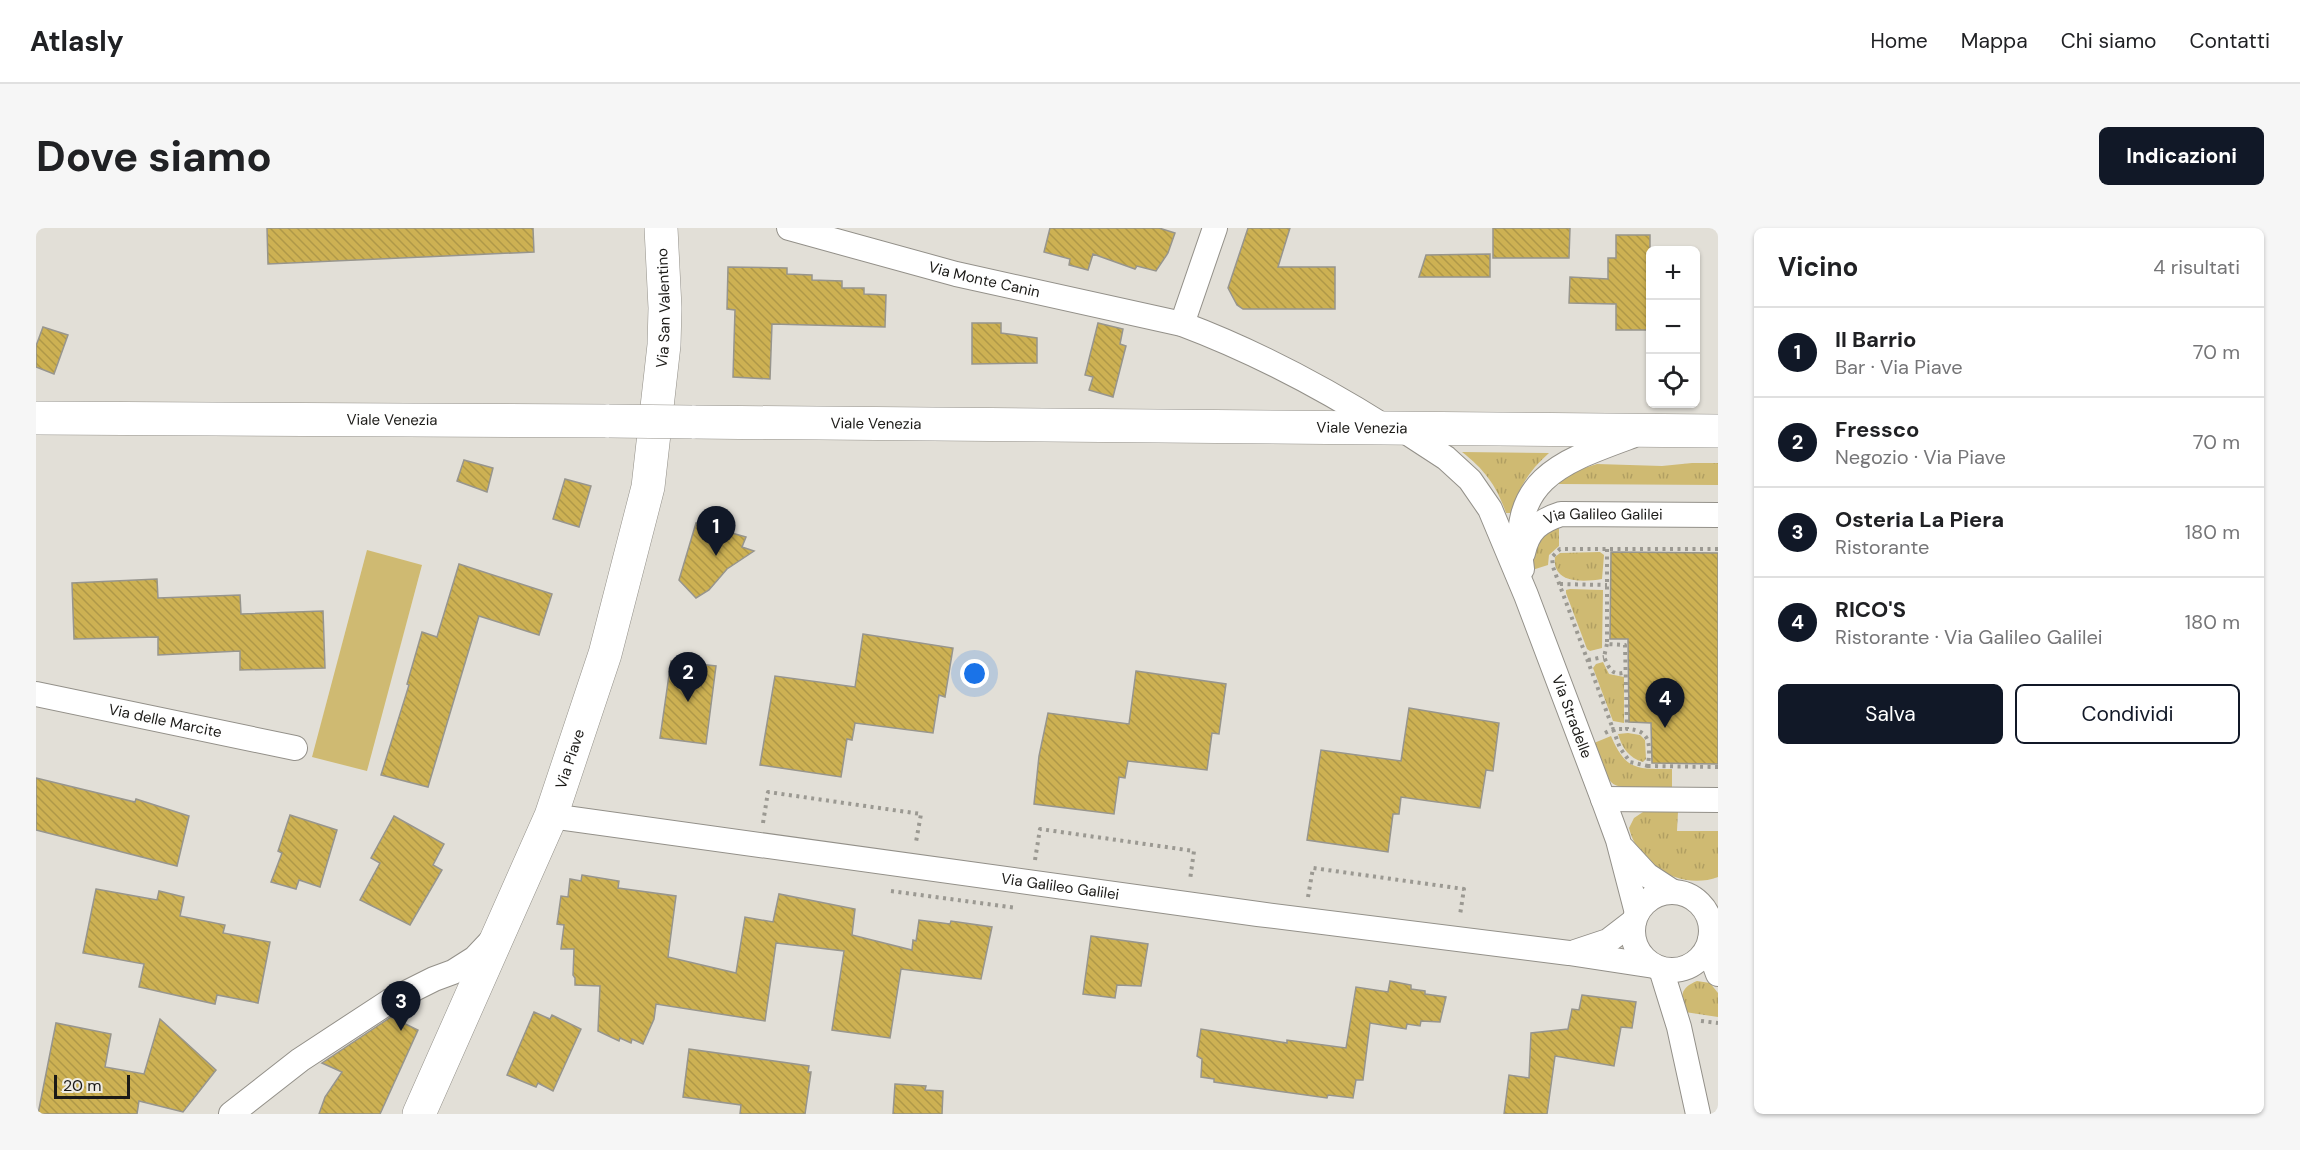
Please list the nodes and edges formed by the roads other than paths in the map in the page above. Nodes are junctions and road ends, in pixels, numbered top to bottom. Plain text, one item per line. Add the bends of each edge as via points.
1 (661, 228) edge
2 (789, 228) edge
3 (1215, 228) edge
4 (1182, 324) junction
5 (660, 387) joint
6 (36, 418) edge
7 (1393, 428) junction
8 (1647, 430) junction
9 (1718, 431) edge
10 (1718, 515) edge
11 (1521, 565) junction
12 (1526, 595) junction
13 (36, 694) edge
14 (295, 748) dead end
15 (1603, 799) junction
16 (1718, 800) edge
17 (551, 816) junction
18 (1618, 840) junction
19 (1673, 892) junction
20 (1710, 902) edge
21 (1635, 917) junction
22 (500, 932) junction
23 (1710, 940) junction
24 (1569, 953) junction
25 (1657, 968) junction
26 (1718, 974) edge
27 (231, 1114) edge
28 (419, 1114) edge
29 (1698, 1114) edge

1 - 5 main road, Via San Valentino via 665,308
2 - 4 street, Via Monte Canin via 956,274
3 - 4 street
4 - 7 street, Via Monte Canin via 1278,366
5 - 17 main road, Via Piave via 648,487 627,572
6 - 7 main road, Viale Venezia, bridge
7 - 8 main road, Viale Venezia
7 - 12 street, Via Stradelle via 1446,458 1470,480 1490,509
8 - 9 main road, Viale Venezia
8 - 11 street, Via Stradelle via 1584,453 1539,482 1523,513
10 - 11 street, Via Galileo Galilei via 1561,514 1542,522 1528,535
11 - 12 street, Via Stradelle
12 - 15 street, Via Stradelle
13 - 14 street, Via delle Marcite
15 - 16 street
15 - 18 street, Via Stradelle
17 - 22 main road, Via Piave
17 - 24 street, Via Galileo Galilei
18 - 19 street, Via Stradelle via 1647,876
18 - 21 street, Via Stradelle
19 - 20 street
19 - 21 street via 1652,897
20 - 23 street
21 - 24 street, Via Galileo Galilei via 1608,941
21 - 25 street via 1634,940 1638,951
22 - 27 street via 475,958 390,1001 300,1060
22 - 28 main road, Via Piave
23 - 25 street via 1705,952 1687,967
23 - 26 street
24 - 25 street, Via Galileo Galilei
25 - 29 street via 1678,1026

